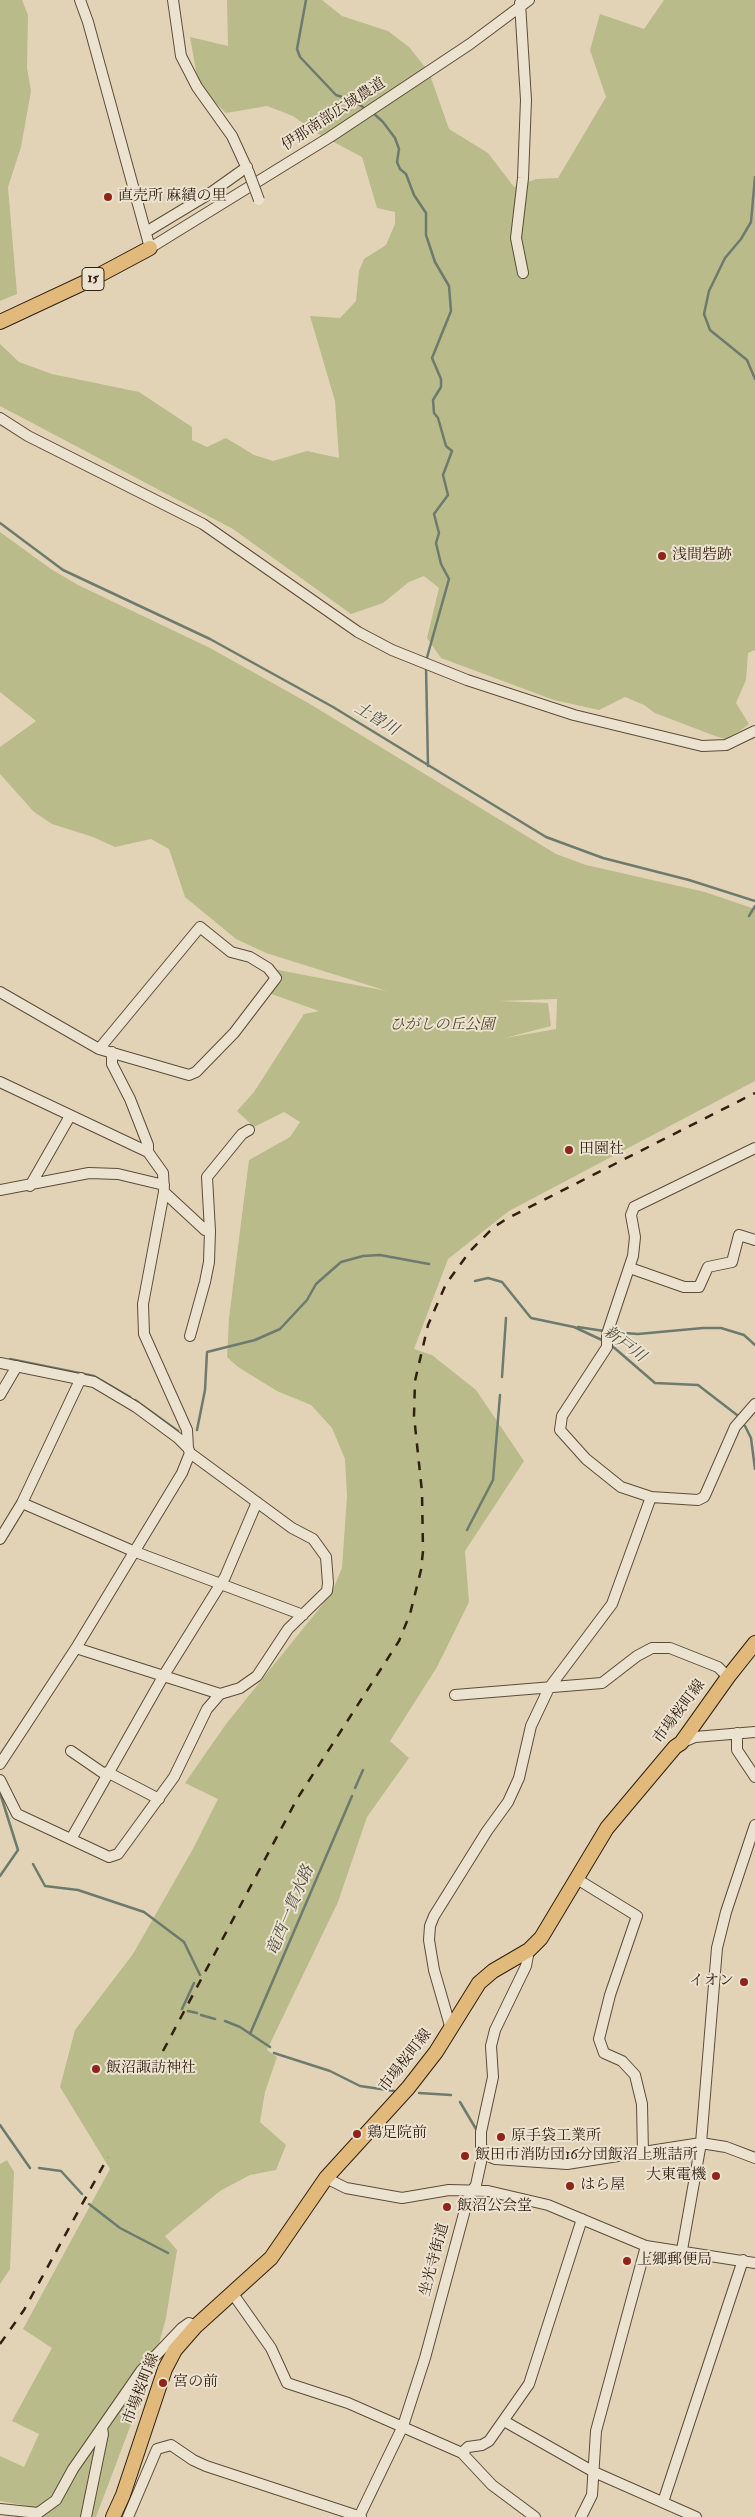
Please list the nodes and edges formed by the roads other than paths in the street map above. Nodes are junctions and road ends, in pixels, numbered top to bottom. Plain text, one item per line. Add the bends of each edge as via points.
1 (80, 0) edge
2 (173, 0) edge
3 (529, 0) edge
4 (520, 3) edge
5 (248, 170) junction
6 (259, 200) dead end
7 (146, 232) junction
8 (150, 248) junction
9 (523, 273) dead end
10 (0, 322) edge
11 (0, 418) edge
12 (755, 732) edge
13 (0, 992) edge
14 (100, 1049) junction
15 (112, 1052) junction
16 (0, 1082) edge
17 (70, 1116) junction
18 (249, 1130) dead end
19 (755, 1148) edge
20 (148, 1152) junction
21 (30, 1186) junction
22 (164, 1188) junction
23 (0, 1190) edge
24 (210, 1230) junction
25 (755, 1240) edge
26 (630, 1268) junction
27 (190, 1336) dead end
28 (0, 1363) edge
29 (17, 1366) junction
30 (81, 1378) junction
31 (0, 1395) edge
32 (755, 1404) edge
33 (189, 1450) junction
34 (651, 1497) junction
35 (257, 1502) junction
36 (22, 1503) junction
37 (0, 1539) edge
38 (133, 1551) junction
39 (221, 1584) junction
40 (303, 1615) junction
41 (755, 1644) edge
42 (76, 1648) junction
43 (164, 1675) junction
44 (728, 1676) junction
45 (549, 1688) junction
46 (220, 1694) junction
47 (455, 1694) dead end
48 (755, 1732) edge
49 (737, 1733) junction
50 (681, 1744) junction
51 (71, 1751) dead end
52 (0, 1764) edge
53 (107, 1773) junction
54 (755, 1777) edge
55 (0, 1780) edge
56 (159, 1799) junction
57 (755, 1825) edge
58 (71, 1839) junction
59 (577, 1878) junction
60 (530, 1950) junction
61 (451, 2029) junction
62 (701, 2142) junction
63 (481, 2146) junction
64 (643, 2154) junction
65 (755, 2158) edge
66 (326, 2178) junction
67 (473, 2189) junction
68 (582, 2219) junction
69 (646, 2246) junction
70 (682, 2250) junction
71 (743, 2260) junction
72 (755, 2263) edge
73 (233, 2294) junction
74 (196, 2326) junction
75 (504, 2422) junction
76 (403, 2426) junction
77 (102, 2428) junction
78 (462, 2453) junction
79 (594, 2472) junction
80 (664, 2502) junction
81 (0, 2509) edge
82 (86, 2517) edge
83 (113, 2517) edge
84 (128, 2517) edge
85 (360, 2517) edge
86 (535, 2517) edge
87 (581, 2517) edge
88 (696, 2517) edge

1 - 7 street
2 - 5 street via 181,56 197,87 232,136
3 - 4 street, 伊那南部広域農道
4 - 8 street, 伊那南部広域農道 via 452,57
4 - 9 street via 526,100 523,178 516,238
5 - 6 street, bridge
5 - 7 street
7 - 8 street
8 - 10 main road, 15
11 - 12 street via 28,436 203,524 358,632 392,650 467,680 574,715 702,746 726,745
13 - 14 street
14 - 15 street
14 - 15 street via 200,927 231,952 250,957 268,968 276,978 234,1034 196,1072 189,1075
15 - 20 street via 112,1064 130,1099
16 - 17 street
17 - 20 street
17 - 21 street
18 - 24 street via 242,1134 207,1177
19 - 26 street via 634,1207 631,1215 635,1237
20 - 22 street via 164,1173
21 - 22 street via 89,1174 118,1174
21 - 23 street
22 - 24 street via 205,1230
22 - 33 street via 143,1304 144,1334 187,1430
24 - 27 street via 209,1262
25 - 26 street via 739,1234 732,1262 708,1267 699,1287 684,1287
26 - 34 street via 607,1334 608,1342 562,1416 560,1430 586,1459 620,1487
28 - 29 street
29 - 30 street
29 - 31 street
30 - 33 street via 94,1382 136,1407
30 - 36 street
32 - 34 street via 735,1427 704,1498
33 - 35 street
33 - 38 street via 182,1473
34 - 45 street via 612,1604
35 - 39 street
35 - 40 street via 313,1540 326,1558 327,1592
36 - 37 street
36 - 38 street
38 - 39 street
38 - 42 street
39 - 40 street
39 - 43 street
40 - 46 street via 288,1629 257,1676 240,1688
41 - 44 main road, 市場桜町線
42 - 43 street
42 - 52 street
43 - 46 street
43 - 53 street
44 - 45 street via 718,1667 670,1648 652,1648 602,1683
44 - 50 main road, 市場桜町線
45 - 47 street
45 - 61 street via 532,1726 519,1778 508,1802 430,1926 434,1970
46 - 56 street via 207,1710 174,1777
48 - 49 street
49 - 50 street via 696,1737
49 - 54 street via 737,1750
50 - 59 main road, 市場桜町線 via 675,1747 607,1828
51 - 53 street
53 - 56 street
53 - 58 street
55 - 58 street via 17,1814
56 - 58 street via 118,1854 109,1857
57 - 62 street via 717,1948
59 - 60 main road, 市場桜町線 via 541,1938
59 - 64 street via 637,1916 599,2039 604,2053 622,2061 635,2075 642,2104
60 - 61 main road, 市場桜町線 via 479,1983
60 - 63 street, 坐光寺街道 via 526,1966 495,2030 491,2046 493,2076
61 - 66 main road, 市場桜町線 via 408,2088
62 - 64 street
62 - 65 street
62 - 70 street
63 - 64 street via 488,2156 495,2159 567,2164
63 - 67 street, 坐光寺街道 via 481,2162
66 - 67 street via 346,2188 402,2198
66 - 73 main road, 市場桜町線 via 270,2258
67 - 68 street via 548,2205
67 - 76 street, 坐光寺街道
68 - 69 street
68 - 75 street via 529,2384
69 - 70 street
69 - 79 street via 596,2431
70 - 71 street
71 - 72 street
71 - 80 street
73 - 74 main road, 市場桜町線
73 - 76 street via 271,2348 287,2383 335,2398
74 - 77 street via 189,2323 182,2328 141,2371
74 - 83 main road, 市場桜町線 via 174,2350 165,2369
75 - 78 street via 489,2441 468,2447
75 - 79 street
76 - 78 street
76 - 85 street, 坐光寺街道
77 - 81 street via 56,2500 38,2513
77 - 82 street
78 - 86 street via 492,2485
79 - 80 street
79 - 87 street via 592,2495
80 - 88 street
84 - 85 street via 157,2450 171,2445 206,2466

